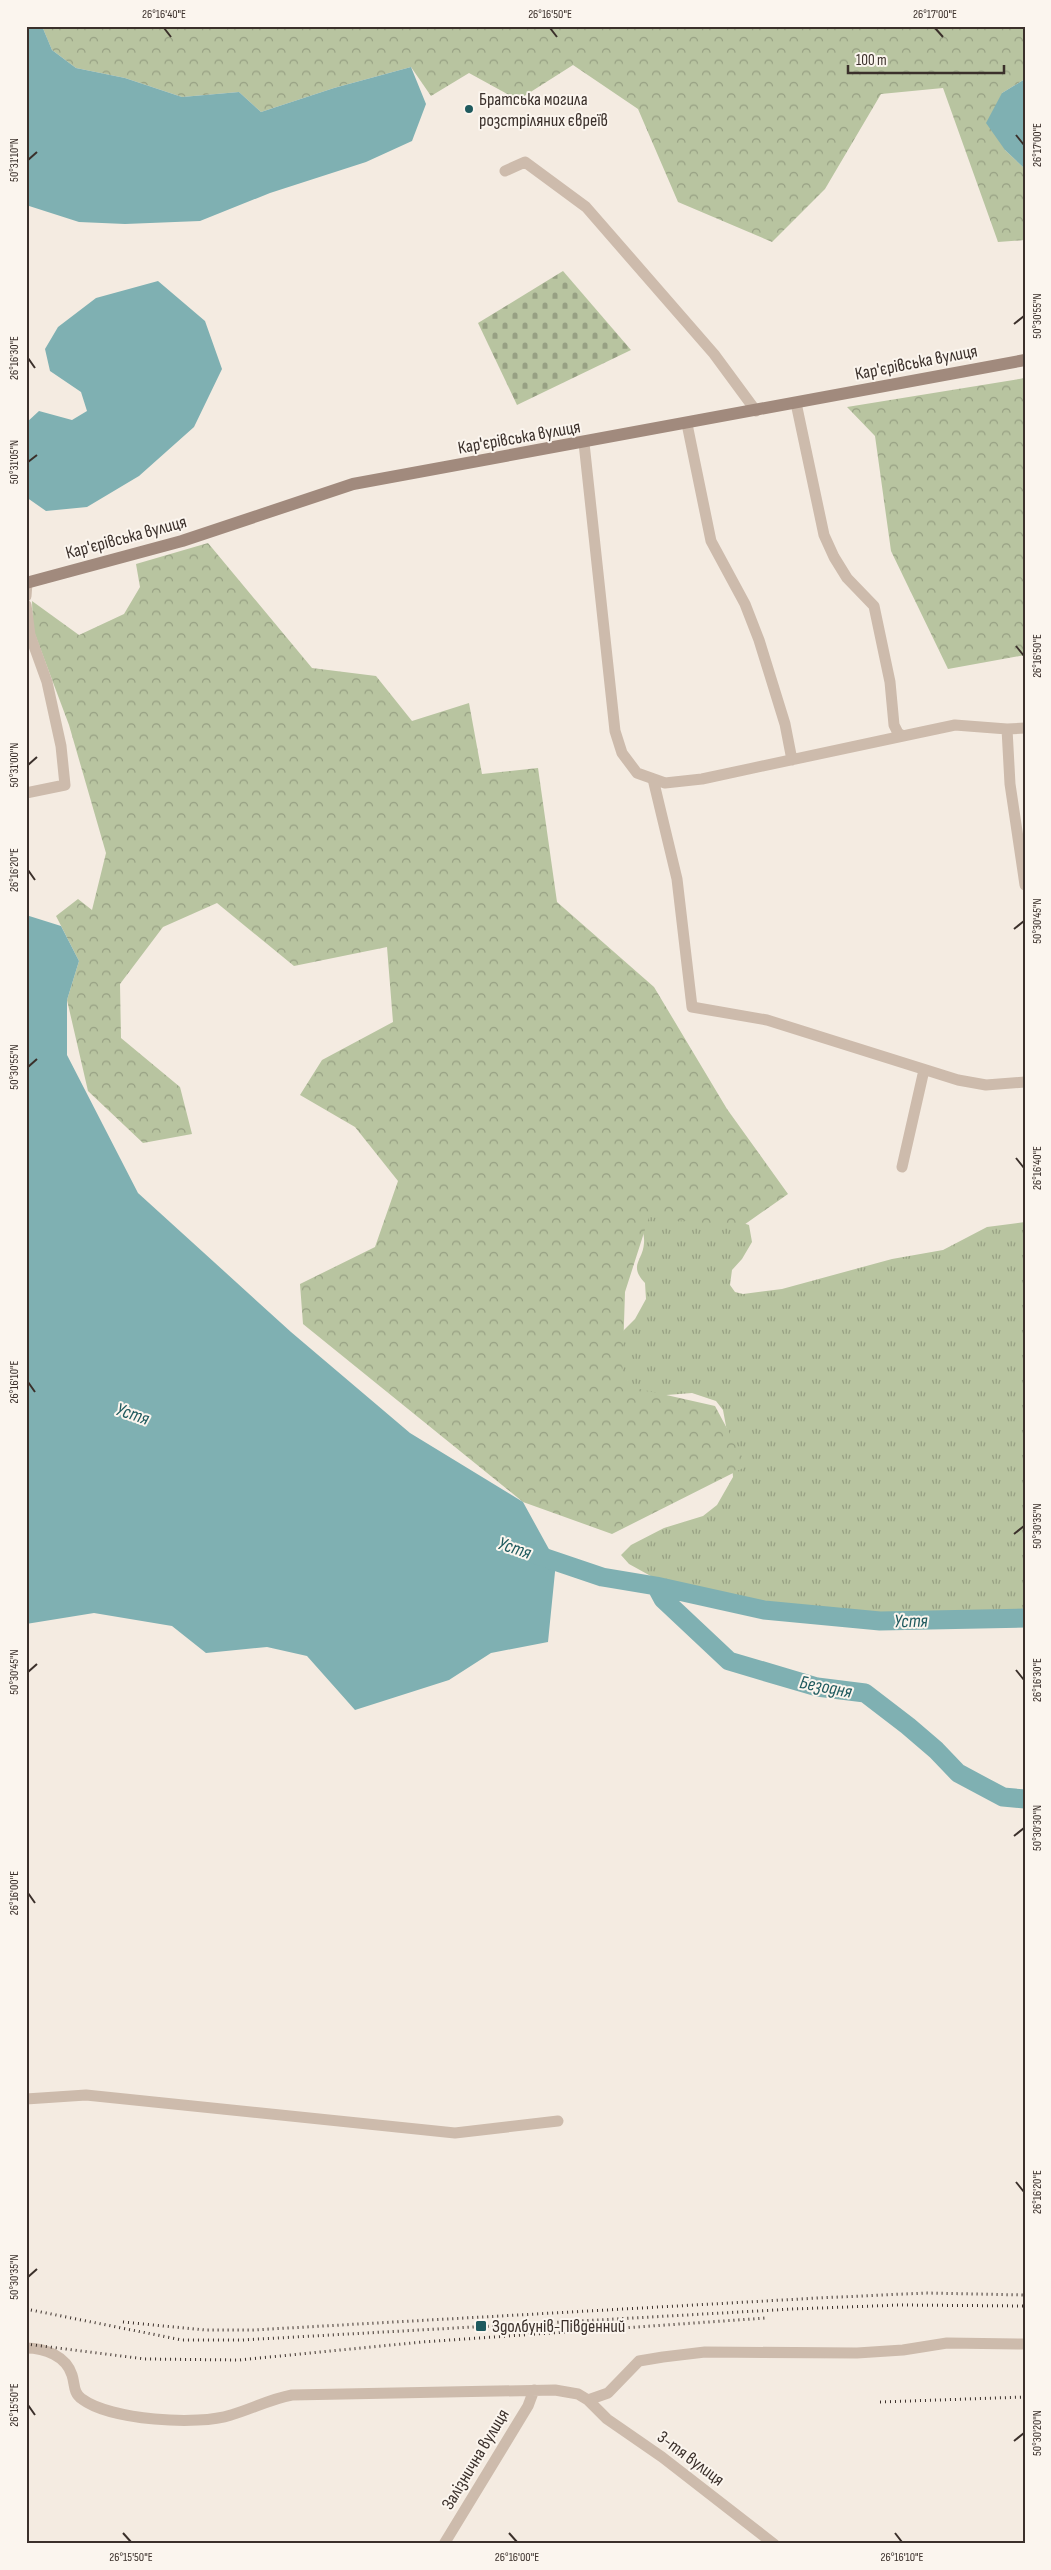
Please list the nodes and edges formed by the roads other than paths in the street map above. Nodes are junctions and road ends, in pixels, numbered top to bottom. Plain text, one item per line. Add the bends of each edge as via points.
1 (505, 171) dead end
2 (1025, 360) edge
3 (796, 403) junction
4 (756, 411) junction
5 (687, 424) junction
6 (584, 443) junction
7 (27, 583) edge
8 (26, 596) edge
9 (26, 605) edge
10 (1025, 728) edge
11 (1007, 729) junction
12 (903, 736) junction
13 (792, 760) junction
14 (653, 779) junction
15 (26, 794) edge
16 (1023, 855) edge
17 (1025, 885) edge
18 (924, 1070) junction
19 (1025, 1082) edge
20 (902, 1167) dead end
21 (26, 2099) edge
22 (558, 2121) dead end
23 (1025, 2344) edge
24 (26, 2348) edge
25 (534, 2390) junction
26 (588, 2400) junction
27 (444, 2544) edge
28 (774, 2544) edge

1 - 4 street via 525,162 586,207 714,354
2 - 3 street, Кар'єрівська вулиця
3 - 4 street, Кар'єрівська вулиця
3 - 12 street via 824,535 847,578 874,606 890,682 894,725
4 - 5 street, Кар'єрівська вулиця
5 - 6 street, Кар'єрівська вулиця
5 - 13 street via 711,541 745,604 759,640
6 - 7 street, Кар'єрівська вулиця via 353,484 182,541
6 - 14 street via 615,731 622,753 637,773
7 - 8 street
9 - 15 street via 30,634 49,691 61,746 65,785
10 - 11 street
11 - 12 street via 955,725
11 - 16 street via 1010,784
12 - 13 street
13 - 14 street via 702,779 665,783
14 - 18 street via 677,879 692,1007 767,1020
16 - 17 street
18 - 19 street via 986,1085
18 - 20 street
21 - 22 street via 86,2095 454,2133
23 - 26 street via 947,2343 857,2353 705,2352 671,2356 639,2361 608,2393
24 - 25 street via 53,2353 66,2364 72,2374 74,2390 88,2403 125,2414 174,2420 232,2415 272,2398 292,2395
25 - 26 street via 578,2394
25 - 27 street, Залізнична вулиця via 528,2406
26 - 28 street, 3-тя вулиця via 607,2418

